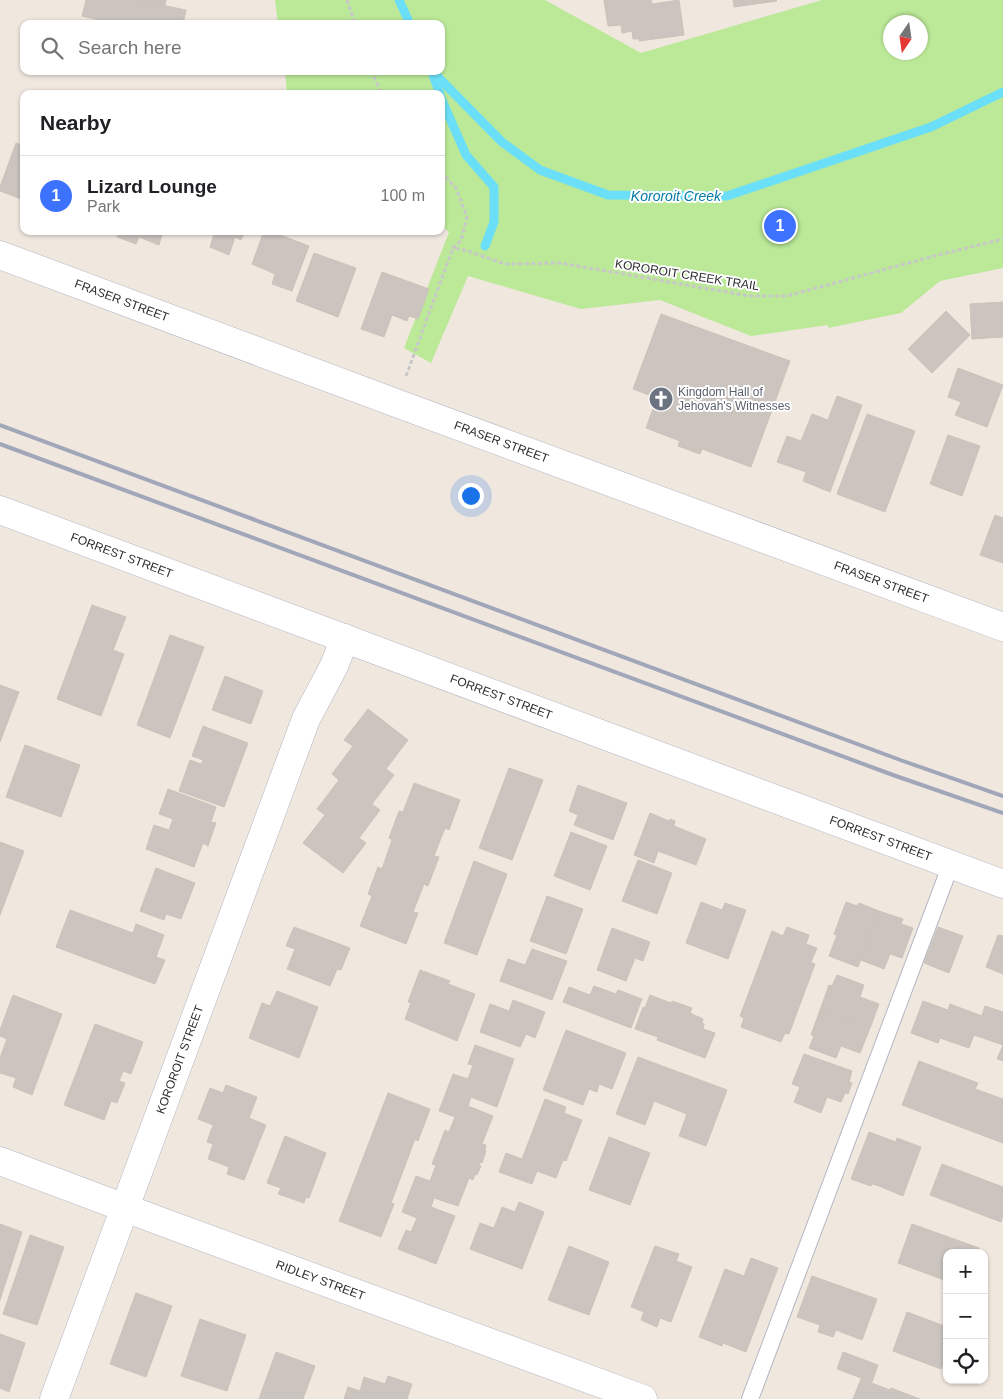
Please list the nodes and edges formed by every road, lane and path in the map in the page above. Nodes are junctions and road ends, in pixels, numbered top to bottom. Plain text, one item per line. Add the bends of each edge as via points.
1 (347, 0) edge
2 (354, 20) edge
3 (373, 75) edge
4 (380, 90) edge
5 (445, 176) edge
6 (1003, 239) edge
7 (453, 248) junction
8 (0, 255) edge
9 (396, 403) junction
10 (0, 510) edge
11 (1003, 627) edge
12 (336, 635) junction
13 (951, 864) junction
14 (1003, 884) edge
15 (0, 1161) edge
16 (124, 1208) junction
17 (54, 1399) edge
18 (643, 1399) edge
19 (750, 1399) edge

1 - 2 path
3 - 4 path
5 - 7 path via 456,188 467,217 461,241
6 - 7 path, KOROROIT CREEK TRAIL via 787,296 750,296 560,263 504,264
7 - 9 path
8 - 9 street, FRASER STREET
9 - 11 street, FRASER STREET
10 - 12 street, FORREST STREET
12 - 13 street, FORREST STREET
12 - 16 street, KOROROIT STREET via 317,660 306,719
13 - 14 street, FORREST STREET
13 - 19 lane
15 - 16 street, RIDLEY STREET
16 - 17 street, KOROROIT STREET
16 - 18 street, RIDLEY STREET

